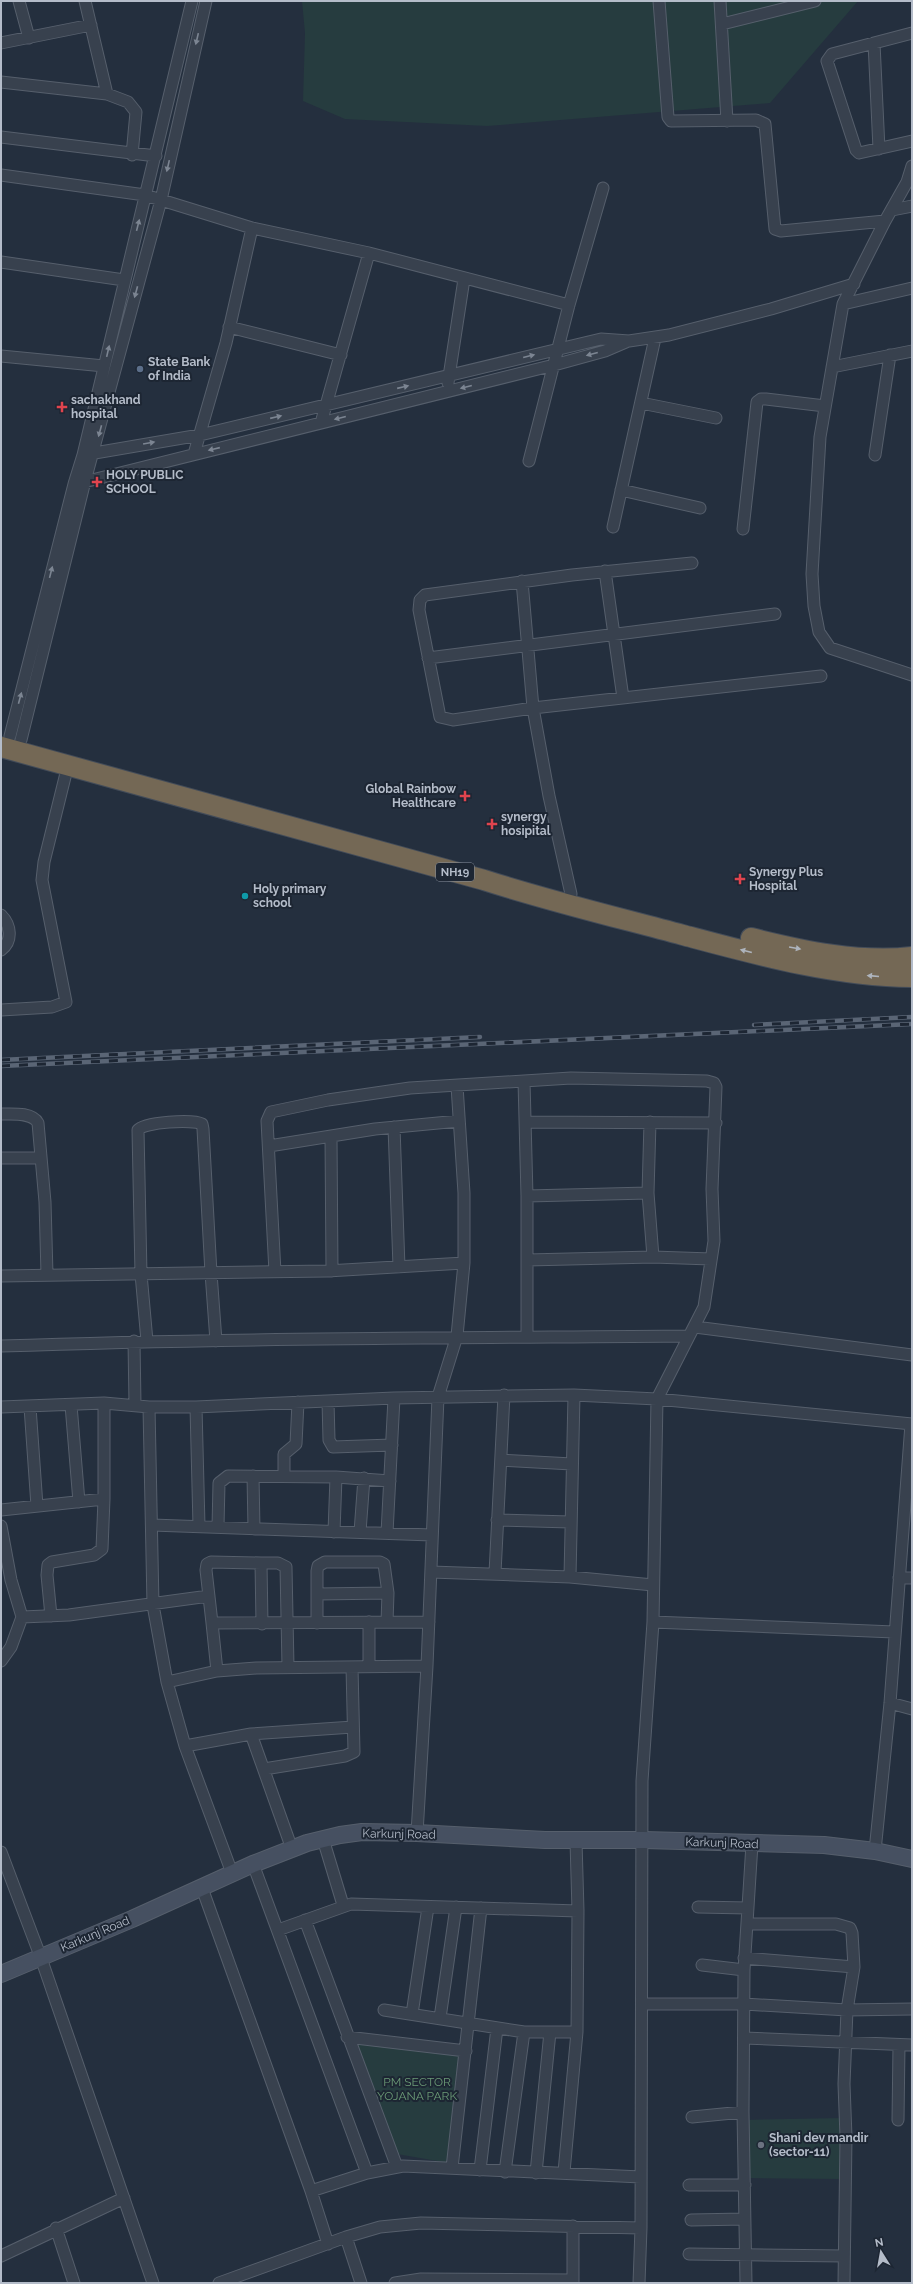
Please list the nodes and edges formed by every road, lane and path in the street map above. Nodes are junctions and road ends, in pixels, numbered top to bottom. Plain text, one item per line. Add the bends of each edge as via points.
1 (19, 1) edge
2 (85, 1) edge
3 (192, 1) edge
4 (206, 1) edge
5 (659, 1) edge
6 (720, 1) edge
7 (815, 1) edge
8 (722, 24) junction
9 (91, 25) junction
10 (912, 33) edge
11 (29, 38) junction
12 (1, 43) edge
13 (874, 43) junction
14 (1, 82) edge
15 (108, 94) junction
16 (727, 121) junction
17 (1, 137) edge
18 (912, 140) edge
19 (878, 149) junction
20 (132, 155) junction
21 (156, 156) junction
22 (912, 166) edge
23 (1, 175) edge
24 (603, 188) dead end
25 (145, 195) junction
26 (161, 200) junction
27 (912, 206) edge
28 (892, 210) junction
29 (885, 221) junction
30 (252, 228) junction
31 (369, 253) junction
32 (1, 262) edge
33 (464, 278) junction
34 (124, 280) junction
35 (854, 284) junction
36 (912, 288) edge
37 (843, 304) junction
38 (569, 306) junction
39 (230, 327) junction
40 (656, 338) junction
41 (629, 341) junction
42 (558, 349) junction
43 (912, 351) edge
44 (341, 355) junction
45 (890, 355) junction
46 (1, 356) edge
47 (554, 365) junction
48 (104, 366) junction
49 (832, 367) junction
50 (449, 377) junction
51 (447, 392) junction
52 (641, 402) junction
53 (326, 404) junction
54 (825, 406) junction
55 (716, 418) dead end
56 (321, 423) junction
57 (200, 435) junction
58 (88, 454) junction
59 (194, 454) junction
60 (875, 455) dead end
61 (529, 461) dead end
62 (85, 481) junction
63 (74, 484) junction
64 (621, 490) junction
65 (700, 508) dead end
66 (612, 527) dead end
67 (743, 529) dead end
68 (692, 563) dead end
69 (605, 572) junction
70 (522, 582) junction
71 (775, 614) dead end
72 (614, 633) junction
73 (528, 645) junction
74 (428, 658) junction
75 (912, 675) edge
76 (821, 676) dead end
77 (623, 698) junction
78 (533, 708) junction
79 (8, 739) edge
80 (68, 765) junction
81 (571, 894) junction
82 (1, 915) edge
83 (1, 950) edge
84 (912, 957) edge
85 (912, 976) edge
86 (1, 1010) edge
87 (524, 1081) junction
88 (457, 1086) junction
89 (1, 1114) edge
90 (459, 1120) junction
91 (526, 1122) junction
92 (650, 1122) junction
93 (716, 1123) junction
94 (394, 1127) junction
95 (331, 1136) junction
96 (269, 1146) junction
97 (1, 1158) edge
98 (41, 1158) junction
99 (648, 1193) junction
100 (527, 1196) junction
101 (652, 1257) junction
102 (711, 1259) junction
103 (527, 1260) junction
104 (464, 1263) junction
105 (399, 1267) junction
106 (332, 1271) junction
107 (275, 1272) junction
108 (210, 1273) junction
109 (47, 1274) junction
110 (141, 1274) junction
111 (1, 1276) edge
112 (692, 1332) junction
113 (457, 1336) junction
114 (527, 1336) junction
115 (134, 1341) junction
116 (147, 1341) junction
117 (216, 1341) junction
118 (1, 1346) edge
119 (912, 1355) edge
120 (504, 1395) junction
121 (574, 1395) junction
122 (438, 1397) junction
123 (394, 1398) junction
124 (657, 1399) junction
125 (328, 1401) junction
126 (298, 1402) junction
127 (104, 1403) junction
128 (71, 1405) junction
129 (135, 1405) junction
130 (1, 1407) edge
131 (30, 1407) junction
132 (149, 1407) junction
133 (196, 1407) junction
134 (912, 1424) edge
135 (392, 1445) junction
136 (501, 1460) junction
137 (572, 1464) junction
138 (253, 1476) junction
139 (284, 1476) junction
140 (336, 1477) junction
141 (364, 1478) junction
142 (390, 1480) junction
143 (104, 1499) junction
144 (79, 1502) junction
145 (37, 1506) junction
146 (1, 1510) edge
147 (498, 1520) junction
148 (570, 1522) junction
149 (152, 1525) junction
150 (1, 1526) edge
151 (199, 1526) junction
152 (218, 1527) junction
153 (254, 1529) junction
154 (334, 1532) junction
155 (360, 1532) junction
156 (387, 1533) junction
157 (432, 1535) junction
158 (261, 1562) junction
159 (431, 1572) junction
160 (495, 1573) junction
161 (570, 1577) junction
162 (899, 1578) junction
163 (912, 1578) edge
164 (653, 1585) junction
165 (388, 1593) junction
166 (318, 1594) junction
167 (209, 1596) junction
168 (153, 1605) junction
169 (51, 1616) junction
170 (22, 1618) junction
171 (369, 1622) junction
172 (387, 1622) junction
173 (429, 1622) junction
174 (653, 1622) junction
175 (212, 1623) junction
176 (317, 1623) junction
177 (262, 1624) junction
178 (287, 1624) junction
179 (894, 1632) junction
180 (1, 1661) edge
181 (369, 1666) junction
182 (427, 1666) junction
183 (288, 1667) junction
184 (352, 1667) junction
185 (217, 1671) junction
186 (167, 1682) junction
187 (890, 1703) junction
188 (912, 1709) edge
189 (353, 1727) junction
190 (251, 1734) junction
191 (185, 1746) junction
192 (264, 1769) junction
193 (417, 1833) junction
194 (323, 1839) junction
195 (644, 1840) junction
196 (576, 1841) junction
197 (752, 1844) junction
198 (292, 1849) junction
199 (875, 1851) junction
200 (1, 1852) edge
201 (912, 1858) edge
202 (253, 1864) junction
203 (232, 1873) junction
204 (6, 1882) edge
205 (202, 1888) junction
206 (343, 1905) junction
207 (428, 1906) junction
208 (698, 1907) dead end
209 (456, 1908) junction
210 (481, 1908) junction
211 (748, 1908) junction
212 (578, 1911) junction
213 (305, 1920) junction
214 (747, 1924) junction
215 (278, 1930) junction
216 (41, 1958) junction
217 (744, 1958) junction
218 (702, 1966) dead end
219 (854, 1967) junction
220 (744, 1970) junction
221 (1, 1974) edge
222 (642, 2004) junction
223 (744, 2004) junction
224 (384, 2010) dead end
225 (847, 2010) junction
226 (912, 2010) edge
227 (412, 2014) junction
228 (440, 2018) junction
229 (469, 2023) junction
230 (497, 2028) junction
231 (524, 2032) junction
232 (550, 2032) junction
233 (577, 2032) junction
234 (347, 2037) junction
235 (744, 2038) junction
236 (846, 2044) junction
237 (899, 2045) junction
238 (912, 2045) edge
239 (466, 2052) junction
240 (743, 2112) junction
241 (692, 2118) dead end
242 (898, 2120) dead end
243 (397, 2167) junction
244 (452, 2168) junction
245 (480, 2170) junction
246 (505, 2172) junction
247 (564, 2172) junction
248 (367, 2173) junction
249 (536, 2173) junction
250 (641, 2177) junction
251 (689, 2185) dead end
252 (745, 2185) junction
253 (311, 2191) junction
254 (124, 2198) junction
255 (744, 2219) junction
256 (691, 2220) dead end
257 (573, 2226) junction
258 (56, 2228) junction
259 (641, 2228) junction
260 (346, 2237) junction
261 (328, 2244) junction
262 (689, 2254) dead end
263 (745, 2255) junction
264 (1, 2256) edge
265 (844, 2256) junction
266 (421, 2281) edge
267 (446, 2281) edge
268 (475, 2281) edge
269 (573, 2282) edge
270 (74, 2283) edge
271 (153, 2283) edge
272 (219, 2283) edge
273 (361, 2283) edge
274 (395, 2283) edge
275 (639, 2283) edge
276 (746, 2283) edge
277 (844, 2283) edge

1 - 11 street
2 - 9 street
3 - 21 street
4 -> 26 street
5 - 16 street via 669,120
6 - 8 street
7 - 8 street
8 - 16 street
9 - 11 street
9 - 15 street
10 - 13 street
11 - 12 street
13 - 19 street
13 - 19 street via 832,54 827,61 856,150 859,153
14 - 15 street
15 - 20 street via 128,102 135,109
16 - 29 street via 756,120 765,124 775,229 781,231
17 - 20 street
18 - 19 street
20 - 21 street
21 - 25 street
22 - 28 street via 908,182
23 - 25 street
24 - 38 street
25 - 26 street
34 -> 25 street
26 - 30 street
26 -> 58 street
27 - 28 street
28 - 29 street
29 - 35 street
30 - 31 street
30 - 39 street
31 - 33 street
31 - 44 street
32 - 34 street
33 - 38 street
33 - 50 street
48 -> 34 street
35 - 37 street
35 - 40 street
36 - 37 street
37 - 49 street
38 - 42 street
39 - 44 street
39 - 57 street
40 - 41 street
40 - 52 street
41 - 42 street via 601,339
41 -> 47 street
42 - 47 street
50 -> 42 street
43 - 45 street
44 - 53 street
45 - 49 street
45 - 60 street
46 - 48 street
47 -> 51 street
47 - 61 street
48 - 58 street
49 - 54 street
50 - 51 street
53 -> 50 street
51 -> 56 street
52 - 55 street
52 - 64 street
53 - 56 street
57 -> 53 street
54 - 67 street via 766,399 757,402
54 - 75 street via 820,437 812,574 819,632 830,648
56 -> 59 street
58 -> 57 street
57 - 59 street
58 - 62 street
58 - 63 street
59 - 62 street
62 - 63 street
62 - 79 street
79 -> 63 street
64 - 65 street
64 - 66 street
68 - 69 street
69 - 70 street
69 - 72 street
70 - 73 street
70 - 74 street via 425,595 420,600 419,610
71 - 72 street
72 - 73 street
72 - 77 street
73 - 74 street
73 - 78 street
74 - 78 street via 440,717 453,720
76 - 77 street
77 - 78 street
78 - 81 street
79 - 80 highway, NH19
79 - 81 highway, NH19
85 -> 80 highway, NH19 via 854,974 791,963 536,896
80 - 86 street via 44,862 42,880 66,1002 52,1007
81 -> 84 highway, NH19 via 784,946 869,958
82 - 83 street via 9,927 7,946
87 - 88 street
87 - 91 street
87 - 93 street via 570,1078 711,1082 716,1090
88 - 90 street
88 - 96 street via 410,1088 277,1110 268,1116
89 - 98 street via 30,1116 36,1119 40,1131
90 - 94 street
90 - 104 street via 464,1193
91 - 92 street
91 - 100 street
92 - 93 street
92 - 99 street
93 - 102 street via 712,1189 714,1241
94 - 95 street
94 - 105 street
95 - 96 street
95 - 106 street
96 - 107 street
97 - 98 street
98 - 109 street
99 - 100 street
99 - 101 street
100 - 103 street
101 - 102 street
101 - 103 street
102 - 112 street via 704,1307
103 - 114 street
104 - 105 street
104 - 113 street
105 - 106 street
106 - 107 street
107 - 108 street
108 - 110 street
108 - 110 street via 203,1129 202,1124 192,1121 146,1125 138,1130
108 - 117 street
109 - 110 street
109 - 111 street
110 - 116 street
112 - 114 street
112 - 119 street
112 - 124 street
113 - 114 street
113 - 117 street
113 - 122 street
115 - 116 street
115 - 118 street
115 - 129 street
116 - 117 street
120 - 121 street
120 - 122 street
120 - 136 street
121 - 124 street
121 - 137 street
122 - 123 street
122 - 157 street
123 - 125 street
123 - 135 street
124 - 134 street
124 - 164 street
125 - 126 street
125 - 135 street via 329,1440 333,1447
126 - 133 street
126 - 139 street via 296,1444 284,1454
127 - 128 street
127 - 129 street
127 - 143 street
128 - 131 street
128 - 144 street
129 - 132 street
130 - 131 street
131 - 145 street
132 - 133 street
132 - 149 street
133 - 151 street
134 - 162 street
135 - 142 street
136 - 137 street
136 - 147 street
137 - 148 street
138 - 139 street
138 - 152 street via 228,1476 219,1483
138 - 153 street
139 - 140 street
140 - 141 street
140 - 154 street
141 - 142 street
141 - 155 street
142 - 156 street
143 - 144 street
143 - 169 street via 103,1544 99,1552 48,1565
144 - 145 street
145 - 146 street
147 - 148 street
147 - 160 street
148 - 161 street
149 - 151 street
149 - 168 street
150 - 170 street via 11,1580
151 - 152 street
152 - 153 street
153 - 154 street
154 - 155 street
155 - 156 street
156 - 157 street
157 - 159 street
158 - 167 street via 207,1564
158 - 177 street
158 - 178 street via 278,1563 286,1567
159 - 160 street
159 - 173 street
160 - 161 street
161 - 164 street
162 - 163 street
162 - 179 street
164 - 174 street
165 - 166 street
165 - 166 street via 384,1564 380,1562 324,1562 318,1566
165 - 172 street
166 - 176 street
167 - 168 street
167 - 175 street
168 - 169 street
168 - 186 street
169 - 170 street
170 - 180 street via 11,1647
171 - 172 street
171 - 176 street
171 - 181 street
172 - 173 street
173 - 182 street
174 - 179 street
174 - 195 street via 642,1781
175 - 177 street
175 - 185 street
176 - 178 street
177 - 178 street
178 - 183 street
179 - 187 street
181 - 182 street
181 - 184 street
182 - 193 street
183 - 184 street
183 - 185 street
184 - 189 street
185 - 186 street
186 - 191 street
187 - 188 street
187 - 199 street
189 - 190 street
189 - 192 street via 354,1745 351,1754
190 - 191 street
190 - 192 street
191 - 203 street
192 - 198 street
193 - 194 street, Karkunj Road via 362,1832
193 - 196 street, Karkunj Road
194 - 198 street, Karkunj Road
194 - 206 street
195 - 196 street, Karkunj Road
195 - 197 street, Karkunj Road
195 - 222 street
196 - 212 street
197 - 199 street, Karkunj Road via 824,1845
197 - 211 street
198 - 202 street, Karkunj Road
199 - 201 street, Karkunj Road
200 - 204 street
202 - 203 street, Karkunj Road
202 - 215 street
203 - 205 street, Karkunj Road
204 - 216 street
205 - 216 street, Karkunj Road
205 - 253 street
206 - 207 street
206 - 213 street
207 - 209 street
207 - 227 street
208 - 211 street
209 - 210 street
209 - 228 street
210 - 212 street
210 - 229 street
211 - 214 street
212 - 233 street
213 - 215 street
213 - 234 street
214 - 217 street
214 - 219 street via 846,1925 852,1933
215 - 248 street
216 - 221 street, Karkunj Road
216 - 254 street
217 - 219 street
217 - 220 street
218 - 220 street
219 - 225 street
220 - 223 street
222 - 223 street
222 - 250 street
223 - 225 street
223 - 235 street
224 - 227 street
225 - 226 street
225 - 236 street
227 - 228 street
228 - 229 street
229 - 230 street
229 - 239 street
230 - 231 street
230 - 245 street
231 - 232 street
231 - 246 street
232 - 233 street
232 - 249 street
233 - 247 street
234 - 239 street
234 - 243 street
235 - 236 street
235 - 240 street
236 - 237 street
236 - 265 street
237 - 238 street
237 - 242 street
239 - 244 street
240 - 241 street
240 - 252 street
243 - 244 street
243 - 248 street
244 - 245 street
245 - 246 street
246 - 249 street
247 - 249 street
247 - 250 street
248 - 253 street
250 - 259 street
251 - 252 street
252 - 255 street
253 - 261 street
254 - 258 street
254 - 271 street
255 - 256 street
255 - 263 street
257 - 259 street
257 - 260 street via 421,2223 380,2228
257 - 269 street
258 - 264 street
258 - 270 street
259 - 275 street
260 - 261 street
260 - 273 street
261 - 272 street
262 - 263 street
263 - 265 street
263 - 276 street
265 - 277 street
266 - 267 street
266 - 274 street
267 - 268 street
268 - 269 street

